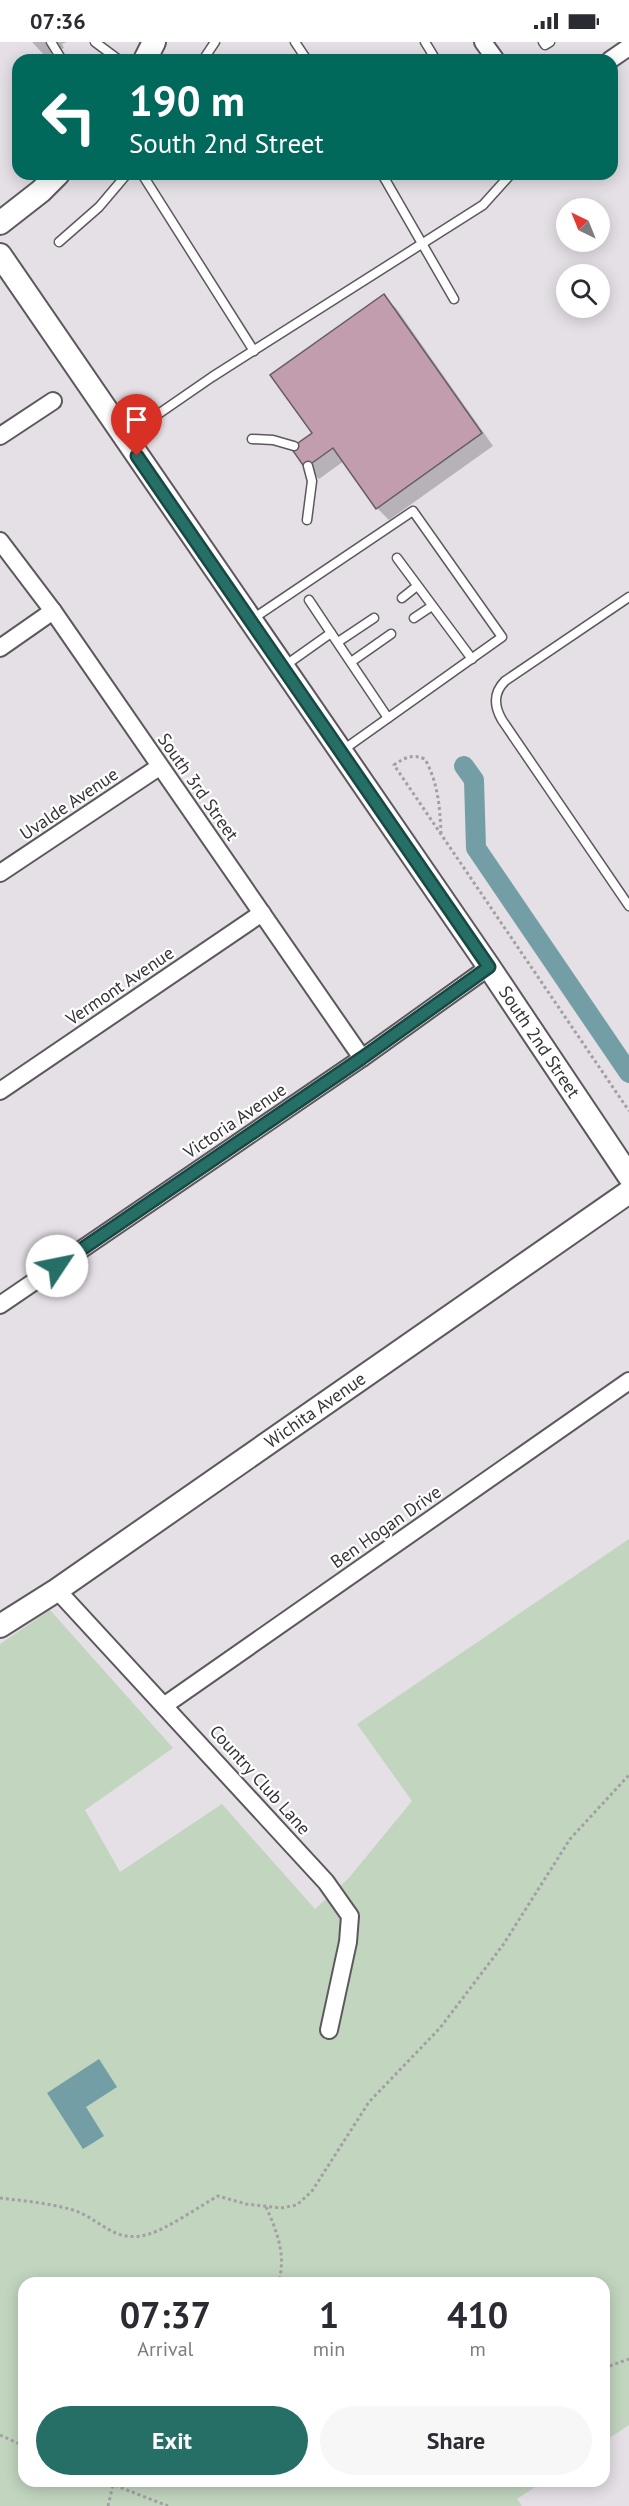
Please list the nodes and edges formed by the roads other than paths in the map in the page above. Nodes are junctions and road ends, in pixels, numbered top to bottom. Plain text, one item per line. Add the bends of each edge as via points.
1 (95, 42) edge
2 (543, 42) edge
3 (549, 42) edge
4 (111, 54) edge
5 (52, 180) edge
6 (122, 180) edge
7 (146, 180) edge
8 (385, 180) edge
9 (506, 180) edge
10 (0, 223) edge
11 (59, 242) dead end
12 (422, 245) junction
13 (0, 255) edge
14 (454, 299) dead end
15 (254, 351) junction
16 (53, 401) dead end
17 (0, 436) edge
18 (125, 437) junction
19 (252, 439) dead end
20 (294, 446) dead end
21 (308, 466) dead end
22 (307, 520) dead end
23 (0, 541) edge
24 (397, 558) dead end
25 (417, 586) junction
26 (629, 597) edge
27 (402, 598) dead end
28 (309, 600) dead end
29 (432, 606) junction
30 (53, 611) junction
31 (374, 618) dead end
32 (414, 618) dead end
33 (250, 620) junction
34 (331, 633) junction
35 (391, 634) dead end
36 (338, 642) junction
37 (0, 648) edge
38 (472, 659) junction
39 (351, 662) junction
40 (283, 667) junction
41 (388, 718) junction
42 (341, 751) junction
43 (159, 767) junction
44 (0, 873) edge
45 (629, 906) edge
46 (262, 913) junction
47 (489, 967) junction
48 (362, 1058) junction
49 (0, 1091) edge
50 (629, 1176) edge
51 (629, 1192) edge
52 (0, 1305) edge
53 (629, 1381) edge
54 (57, 1590) junction
55 (0, 1626) edge
56 (165, 1705) junction
57 (328, 2030) dead end

1 - 4 lane
2 - 3 lane
5 - 10 main road
6 - 11 lane via 99,207
7 - 15 lane
8 - 12 lane
9 - 12 lane via 483,206
12 - 14 lane
12 - 15 lane
13 - 18 main road, South 2nd Street
15 - 18 lane
16 - 17 street
18 - 33 main road, South 2nd Street
19 - 20 lane
21 - 22 lane via 312,481
23 - 30 street, South 3rd Street
24 - 25 lane
25 - 27 lane
25 - 29 lane
26 - 45 lane via 505,681 499,687 495,704 502,720
28 - 34 lane
29 - 32 lane
29 - 38 lane
30 - 37 street
30 - 43 street, South 3rd Street
31 - 36 lane
33 - 38 lane via 413,511 502,637
33 - 40 main road, South 2nd Street
34 - 36 lane
34 - 40 lane
35 - 39 lane
36 - 39 lane
38 - 41 lane
39 - 41 lane
40 - 42 main road, South 2nd Street
41 - 42 lane
42 - 47 main road, South 2nd Street
43 - 44 street, Uvalde Avenue
43 - 46 street, South 3rd Street
46 - 48 street, South 3rd Street
46 - 49 street, Vermont Avenue
47 - 48 street, Victoria Avenue
47 - 50 main road, South 2nd Street
48 - 52 street, Victoria Avenue
51 - 54 main road, Wichita Avenue
53 - 56 street, Ben Hogan Drive
54 - 55 main road, Wichita Avenue
54 - 56 street, Country Club Lane
56 - 57 street, Country Club Lane via 326,1882 350,1916

